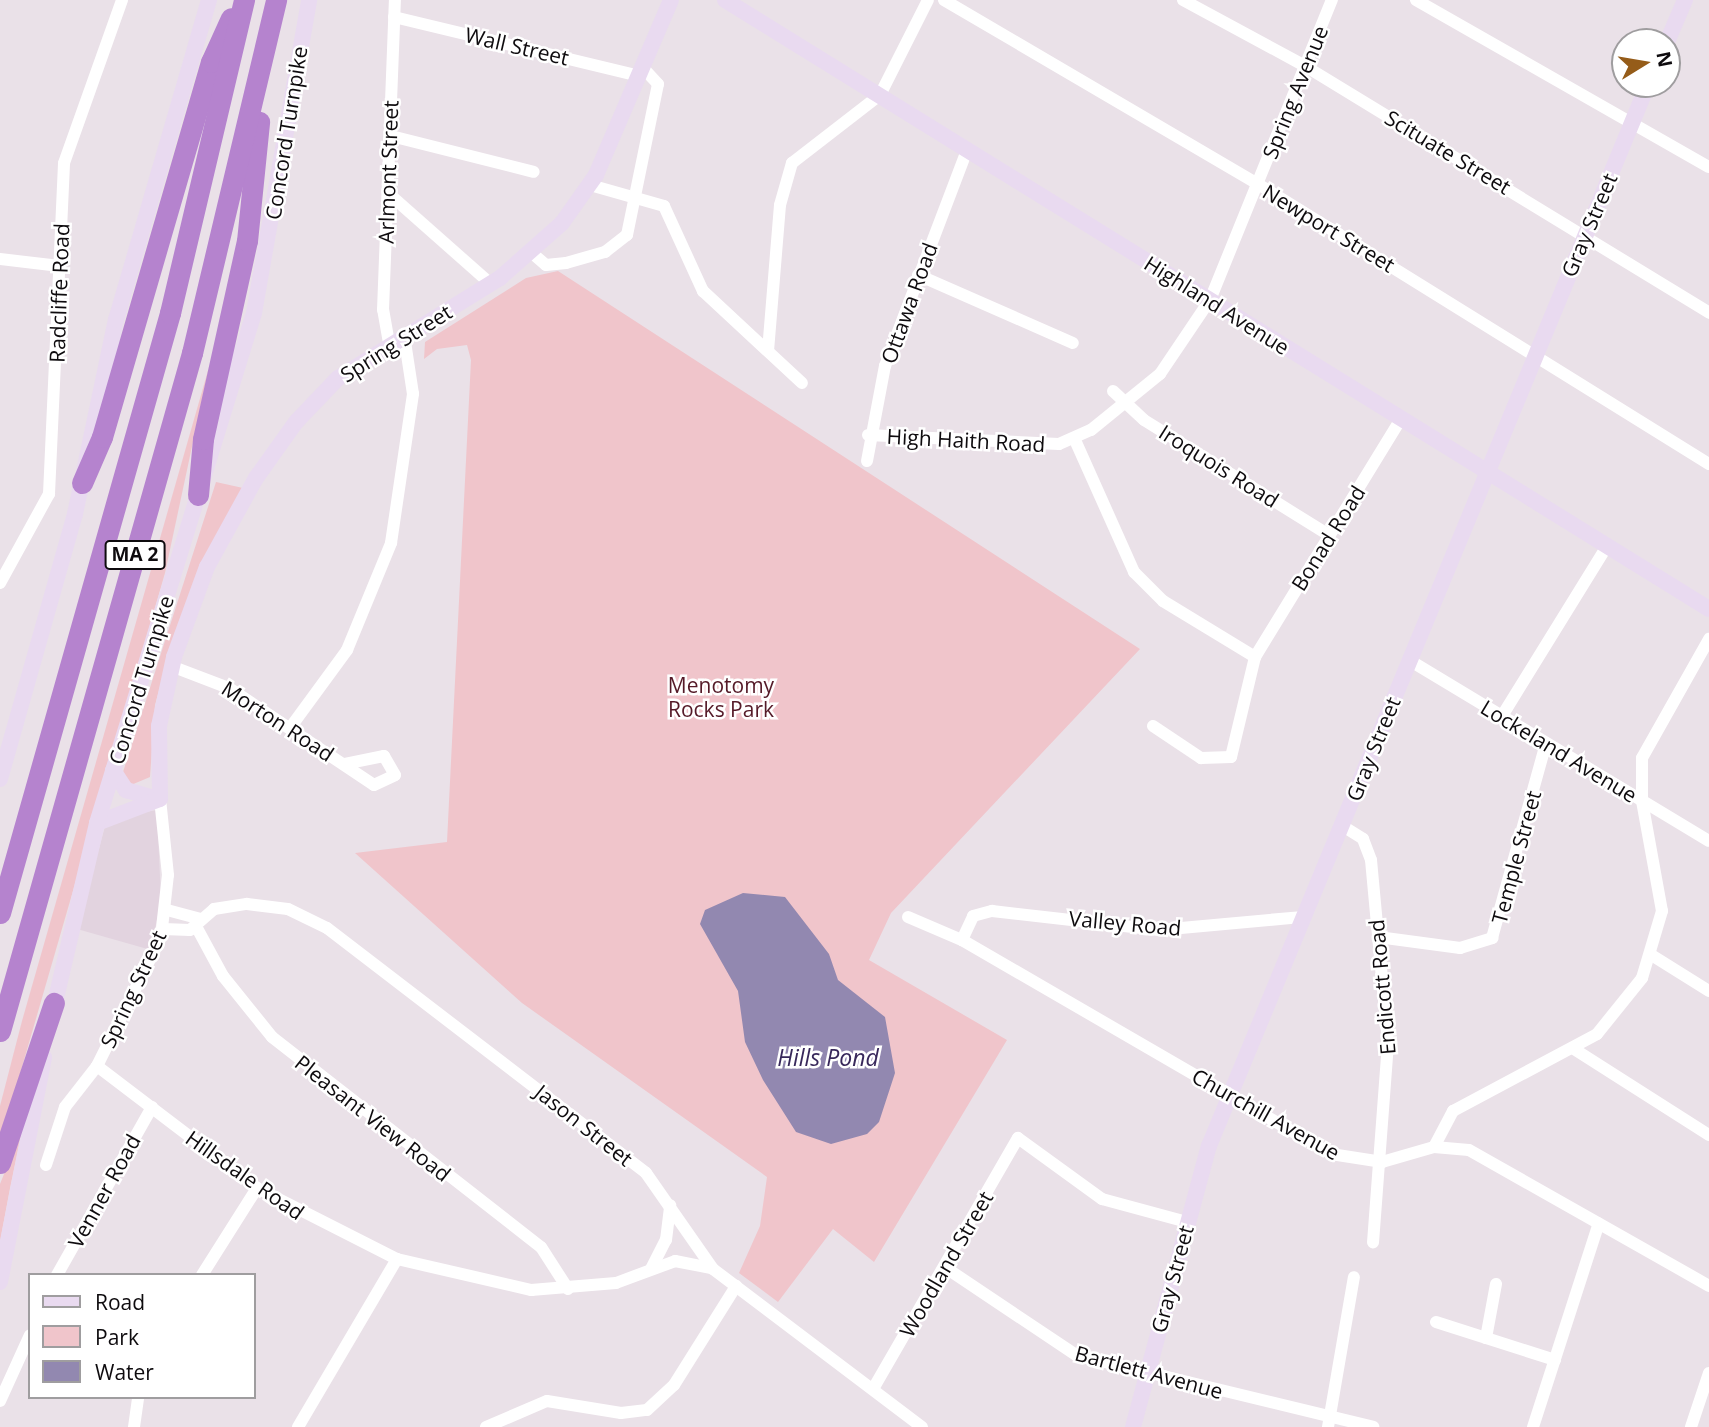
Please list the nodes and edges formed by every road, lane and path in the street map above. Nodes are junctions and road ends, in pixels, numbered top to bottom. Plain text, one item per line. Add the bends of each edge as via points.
1 (122, 0) edge
2 (209, 0) edge
3 (241, 0) edge
4 (276, 0) edge
5 (309, 0) edge
6 (395, 0) edge
7 (671, 0) edge
8 (725, 0) edge
9 (928, 0) edge
10 (944, 0) edge
11 (1183, 0) edge
12 (1332, 0) edge
13 (1416, 0) edge
14 (1679, 2) edge
15 (394, 17) junction
16 (1671, 28) edge
17 (1305, 66) junction
18 (641, 72) junction
19 (260, 76) junction
20 (880, 95) junction
21 (1642, 98) edge
22 (1633, 119) junction
23 (391, 135) junction
24 (967, 150) junction
25 (1709, 167) edge
26 (534, 172) dead end
27 (1258, 184) junction
28 (590, 185) junction
29 (388, 193) junction
30 (637, 198) junction
31 (1584, 234) junction
32 (532, 253) junction
33 (0, 259) edge
34 (60, 266) junction
35 (918, 275) junction
36 (491, 284) junction
37 (1210, 300) junction
38 (1709, 313) edge
39 (396, 339) junction
40 (1073, 343) dead end
41 (768, 351) junction
42 (1536, 354) junction
43 (802, 383) dead end
44 (1113, 391) dead end
45 (1126, 404) junction
46 (1401, 419) junction
47 (868, 435) junction
48 (1075, 440) junction
49 (867, 461) dead end
50 (1709, 464) edge
51 (1487, 472) junction
52 (82, 483) junction
53 (198, 495) junction
54 (1329, 535) junction
55 (1607, 546) junction
56 (0, 583) edge
57 (1709, 609) edge
58 (1709, 639) edge
59 (1255, 657) junction
60 (1409, 660) junction
61 (171, 666) junction
62 (1502, 716) junction
63 (1153, 726) dead end
64 (290, 728) junction
65 (1546, 743) junction
66 (344, 764) dead end
67 (113, 770) junction
68 (0, 779) edge
69 (160, 799) junction
70 (1642, 801) junction
71 (97, 823) junction
72 (1341, 825) junction
73 (1709, 841) edge
74 (167, 910) junction
75 (0, 913) edge
76 (908, 917) dead end
77 (1303, 917) junction
78 (199, 923) junction
79 (163, 929) junction
80 (1378, 937) junction
81 (962, 940) junction
82 (1653, 956) junction
83 (1709, 991) edge
84 (54, 1003) junction
85 (0, 1031) edge
86 (1574, 1049) junction
87 (97, 1066) junction
88 (1230, 1097) junction
89 (152, 1107) junction
90 (1709, 1135) edge
91 (1434, 1147) junction
92 (1382, 1162) junction
93 (0, 1163) edge
94 (46, 1165) dead end
95 (257, 1188) junction
96 (669, 1201) junction
97 (1187, 1222) junction
98 (1598, 1223) junction
99 (1373, 1242) dead end
100 (397, 1259) junction
101 (946, 1268) junction
102 (651, 1269) junction
103 (713, 1269) junction
104 (58, 1273) edge
105 (203, 1273) edge
106 (1354, 1276) dead end
107 (0, 1282) edge
108 (1496, 1284) dead end
109 (736, 1286) junction
110 (1709, 1286) edge
111 (568, 1289) junction
112 (1436, 1322) dead end
113 (1486, 1338) junction
114 (28, 1339) edge
115 (1555, 1360) junction
116 (1709, 1373) edge
117 (1147, 1374) junction
118 (873, 1390) junction
119 (138, 1399) edge
120 (0, 1401) edge
121 (1329, 1422) edge
122 (300, 1425) edge
123 (134, 1427) edge
124 (286, 1427) edge
125 (486, 1427) edge
126 (922, 1427) edge
127 (1133, 1427) edge
128 (1373, 1427) edge
129 (1533, 1427) edge
130 (1692, 1427) edge

1 - 34 street, Radcliffe Road via 68,142
2 - 52 street via 112,336
3 - 52 highway via 211,62 102,438
3 - 75 highway, MA 2 via 166,327
4 - 19 highway, Concord Turnpike / MA 2
5 - 53 street, Concord Turnpike via 259,292
6 - 15 street, Arlmont Street
7 - 18 street, Spring Street
8 - 20 street, Highland Avenue
9 - 20 street
10 - 27 street, Newport Street
11 - 17 street, Scituate Street
12 - 17 street, Spring Avenue
13 - 22 street
14 - 16 street
15 - 18 street, Wall Street
15 - 23 street, Arlmont Street
17 - 27 street, Spring Avenue
17 - 31 street, Scituate Street
18 - 28 street, Spring Street
18 - 30 street via 657,83
19 - 53 highway via 250,226 203,439
19 - 85 highway, Concord Turnpike / MA 2 via 192,353
20 - 24 street, Highland Avenue
20 - 41 street via 803,149 784,182
21 - 22 street, Gray Street
22 - 25 street
22 - 31 street, Gray Street
23 - 26 street
23 - 29 street, Arlmont Street
24 - 35 street, Ottawa Road
24 - 37 street, Highland Avenue
27 - 37 street, Spring Avenue
27 - 42 street, Newport Street
28 - 30 street
28 - 32 street, Spring Street
29 - 36 street
29 - 39 street, Arlmont Street via 383,310
30 - 32 street via 627,234 608,250 549,265
30 - 41 street via 670,212 703,291
31 - 38 street, Scituate Street
31 - 42 street, Gray Street
32 - 36 street, Spring Street
33 - 34 street
34 - 56 street, Radcliffe Road via 49,494
35 - 40 street
35 - 47 street, Ottawa Road via 885,366
36 - 39 street, Spring Street
37 - 45 street, High Haith Road via 1176,357
37 - 46 street, Highland Avenue
39 - 61 street, Spring Street via 331,383 276,447 212,557
39 - 64 street, Arlmont Street via 413,394 391,543 347,650
41 - 43 street
42 - 50 street, Newport Street
42 - 51 street, Gray Street
44 - 45 street, Iroquois Road
45 - 48 street, High Haith Road
45 - 54 street, Iroquois Road
46 - 51 street, Highland Avenue
46 - 54 street, Bonad Road
47 - 48 street, High Haith Road via 1041,446
47 - 49 street, Ottawa Road
48 - 59 street via 1133,572 1163,601
51 - 55 street, Highland Avenue
51 - 60 street, Gray Street
52 - 68 street
53 - 67 street, Concord Turnpike
54 - 59 street, Bonad Road
55 - 57 street, Highland Avenue
55 - 62 street
58 - 70 street via 1648,740
59 - 63 street, Bonad Road via 1231,757 1202,758
60 - 62 street, Lockeland Avenue
60 - 72 street, Gray Street
61 - 64 street, Morton Road via 219,682
61 - 69 street, Spring Street via 158,736
62 - 65 street, Lockeland Avenue
64 - 66 street, Morton Road
65 - 70 street, Lockeland Avenue
65 - 80 street, Temple Street via 1492,938 1460,947
67 - 69 street via 126,790
67 - 71 street, Concord Turnpike
69 - 71 street
69 - 74 street, Spring Street
70 - 73 street, Lockeland Avenue
70 - 82 street via 1661,890
71 - 84 street, Concord Turnpike
72 - 77 street, Gray Street
72 - 80 street, Endicott Road via 1368,849
74 - 78 street
74 - 79 street, Spring Street
76 - 81 street, Churchill Avenue
77 - 81 street, Valley Road via 1159,930 992,911 973,916
77 - 88 street, Gray Street
78 - 79 street, Jason Street
78 - 96 street, Jason Street via 217,908 261,904 320,923 646,1173
78 - 111 street, Pleasant View Road via 223,976 272,1037 541,1247
79 - 87 street, Spring Street
80 - 92 street, Endicott Road via 1389,1058
81 - 88 street, Churchill Avenue
82 - 83 street
82 - 86 street via 1617,1016
84 - 93 highway
84 - 107 street, Concord Turnpike
86 - 90 street
86 - 91 street via 1471,1098 1444,1124
87 - 89 street, Hillsdale Road
87 - 94 street, Spring Street via 62,1114
88 - 92 street, Churchill Avenue via 1331,1154
88 - 97 street, Gray Street
89 - 95 street, Hillsdale Road
89 - 104 street, Venner Road
91 - 92 street, Churchill Avenue
91 - 98 street, Churchill Avenue via 1492,1158
92 - 99 street, Endicott Road
95 - 100 street, Hillsdale Road
95 - 105 street
96 - 102 street via 668,1233
96 - 103 street, Jason Street
97 - 101 street, Woodland Street via 1102,1199 1018,1138
97 - 117 street, Gray Street
98 - 110 street, Churchill Avenue
98 - 115 street
100 - 111 street, Hillsdale Road via 501,1286
100 - 122 street
101 - 117 street, Bartlett Avenue via 1061,1347
101 - 118 street, Woodland Street
102 - 103 street, Hillsdale Road via 680,1261
102 - 111 street, Hillsdale Road via 616,1283
103 - 109 street, Jason Street
106 - 121 street
108 - 113 street
109 - 118 street, Jason Street
109 - 125 street via 654,1406 631,1414 547,1401
112 - 113 street
113 - 115 street
114 - 120 street
115 - 129 street
116 - 130 street
117 - 121 street, Bartlett Avenue
117 - 127 street, Gray Street
118 - 126 street, Jason Street
119 - 123 street
121 - 128 street, Bartlett Avenue
122 - 124 street

